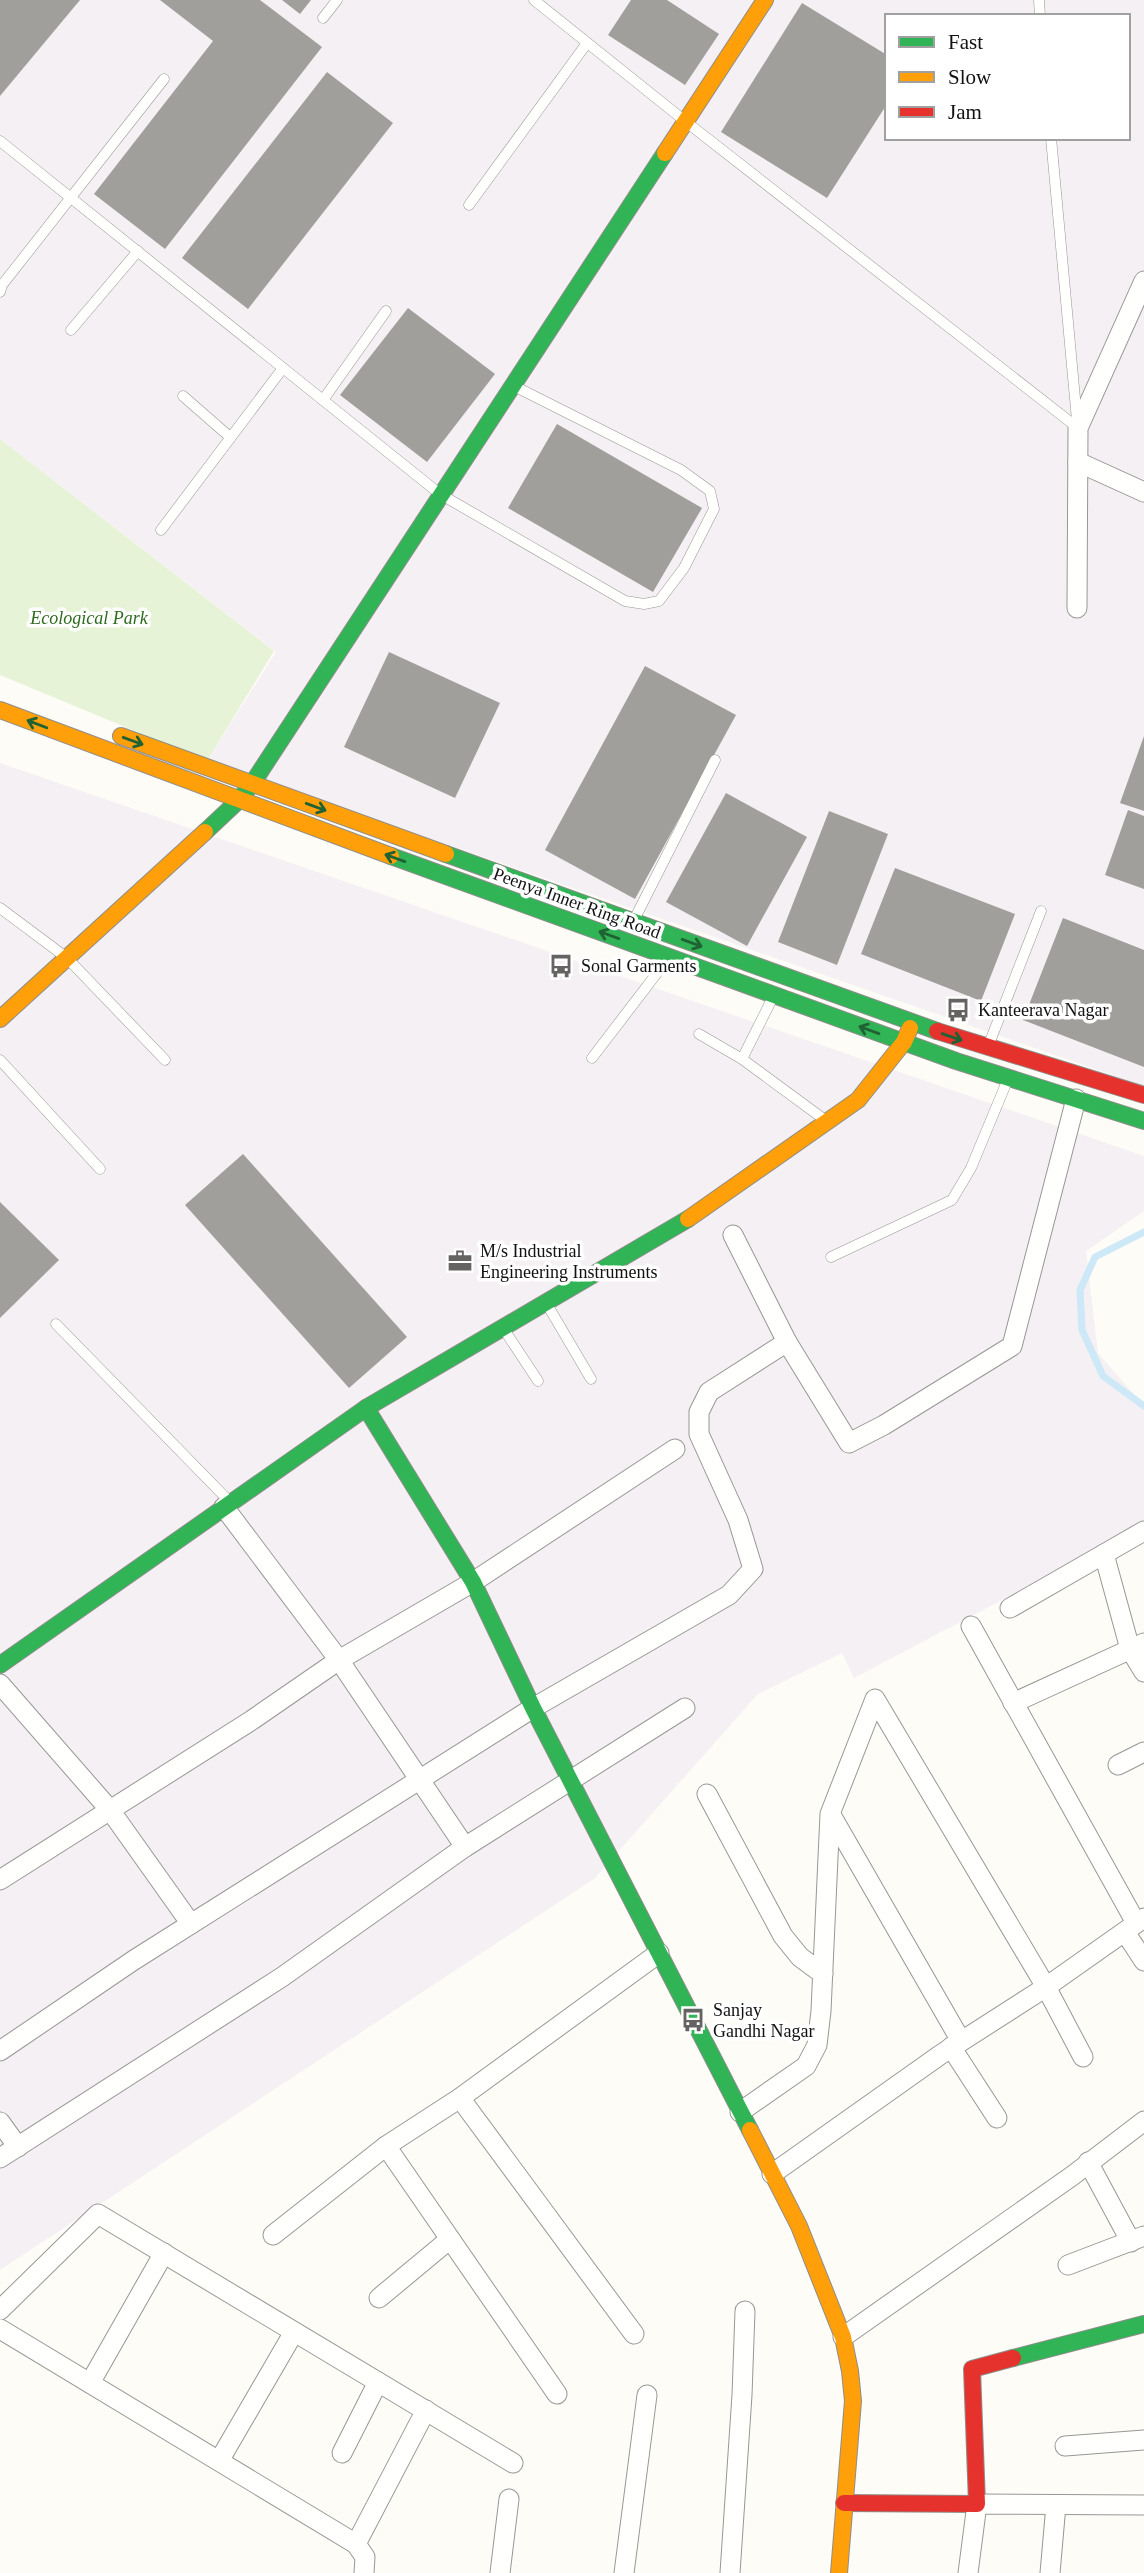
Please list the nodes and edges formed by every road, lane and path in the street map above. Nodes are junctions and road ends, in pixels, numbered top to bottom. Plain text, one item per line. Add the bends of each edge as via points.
1 (337, 0) edge
2 (534, 0) edge
3 (765, 0) edge
4 (323, 18) dead end
5 (587, 43) junction
6 (164, 79) dead end
7 (685, 121) junction
8 (1051, 140) edge
9 (0, 141) edge
10 (70, 197) junction
11 (469, 205) dead end
12 (138, 251) junction
13 (1144, 281) edge
14 (0, 292) edge
15 (386, 311) dead end
16 (71, 330) dead end
17 (283, 368) junction
18 (512, 385) junction
19 (183, 396) dead end
20 (323, 400) junction
21 (1078, 428) junction
22 (230, 437) junction
23 (1078, 462) junction
24 (1144, 492) edge
25 (440, 494) junction
26 (161, 530) dead end
27 (1077, 608) dead end
28 (0, 710) edge
29 (101, 729) dead end
30 (715, 760) dead end
31 (252, 784) junction
32 (238, 801) junction
33 (0, 908) edge
34 (1041, 911) dead end
35 (633, 922) junction
36 (670, 957) junction
37 (67, 958) junction
38 (774, 995) junction
39 (0, 1020) edge
40 (913, 1023) junction
41 (699, 1034) dead end
42 (904, 1042) junction
43 (988, 1048) junction
44 (592, 1058) dead end
45 (742, 1059) junction
46 (0, 1060) edge
47 (165, 1060) dead end
48 (1009, 1078) junction
49 (1144, 1095) edge
50 (1076, 1099) junction
51 (1144, 1121) edge
52 (828, 1122) junction
53 (100, 1169) dead end
54 (733, 1235) dead end
55 (831, 1257) dead end
56 (546, 1302) junction
57 (56, 1324) dead end
58 (503, 1327) junction
59 (788, 1342) junction
60 (591, 1379) dead end
61 (538, 1381) dead end
62 (366, 1408) junction
63 (675, 1449) dead end
64 (228, 1505) junction
65 (1144, 1531) edge
66 (1104, 1554) junction
67 (473, 1582) junction
68 (1010, 1608) dead end
69 (971, 1626) dead end
70 (1137, 1646) edge
71 (339, 1660) junction
72 (0, 1665) edge
73 (1144, 1672) edge
74 (0, 1684) edge
75 (1013, 1703) junction
76 (533, 1708) junction
77 (685, 1708) dead end
78 (1144, 1752) edge
79 (1118, 1765) dead end
80 (420, 1779) junction
81 (570, 1781) junction
82 (707, 1794) dead end
83 (110, 1810) junction
84 (830, 1814) junction
85 (465, 1847) junction
86 (0, 1880) edge
87 (191, 1924) junction
88 (1135, 1925) edge
89 (659, 1953) junction
90 (1144, 1961) edge
91 (823, 1974) junction
92 (1046, 1987) junction
93 (956, 2044) junction
94 (0, 2051) edge
95 (1083, 2057) dead end
96 (460, 2098) junction
97 (740, 2112) junction
98 (997, 2118) dead end
99 (1144, 2121) edge
100 (0, 2122) edge
101 (386, 2146) junction
102 (18, 2147) junction
103 (0, 2158) edge
104 (1088, 2162) junction
105 (772, 2174) junction
106 (273, 2235) dead end
107 (450, 2239) junction
108 (1138, 2239) edge
109 (164, 2253) junction
110 (1068, 2265) dead end
111 (379, 2298) dead end
112 (0, 2310) edge
113 (746, 2311) dead end
114 (1144, 2324) edge
115 (0, 2329) edge
116 (294, 2332) junction
117 (634, 2334) dead end
118 (843, 2337) junction
119 (378, 2382) junction
120 (90, 2384) junction
121 (557, 2394) dead end
122 (647, 2395) dead end
123 (426, 2410) junction
124 (1144, 2440) edge
125 (1065, 2446) dead end
126 (342, 2452) dead end
127 (219, 2461) junction
128 (513, 2463) dead end
129 (509, 2499) dead end
130 (844, 2503) junction
131 (976, 2504) junction
132 (1056, 2505) junction
133 (1144, 2505) edge
134 (356, 2544) junction
135 (364, 2573) edge
136 (500, 2573) edge
137 (624, 2573) edge
138 (730, 2573) edge
139 (839, 2573) edge
140 (968, 2573) edge
141 (1050, 2573) edge

1 - 4 lane
2 - 5 lane
3 - 7 street
5 - 7 lane
5 - 11 lane
6 - 10 lane
7 - 18 street
7 - 21 lane
8 - 21 lane
9 - 10 lane
10 - 12 lane
10 - 14 lane
12 - 16 lane
12 - 17 lane
13 - 21 street
15 - 20 lane
17 - 20 lane
17 - 22 lane
18 - 25 street
18 - 25 lane via 681,470 710,491 714,509 684,568 659,601 625,601
19 - 22 lane
20 - 25 lane
21 - 23 street
22 - 26 lane
23 - 24 street
23 - 27 street
25 - 31 street
32 -> 28 street, Peenya Inner Ring Road
29 -> 31 street, Peenya Inner Ring Road
30 - 35 lane
31 - 32 street
31 -> 35 street, Peenya Inner Ring Road
36 -> 32 street, Peenya Inner Ring Road
32 - 37 street
33 - 37 lane
34 - 43 lane
35 -> 40 street, Peenya Inner Ring Road
36 - 38 street, Peenya Inner Ring Road
36 - 44 lane
37 - 39 street
37 - 47 lane
42 -> 38 street, Peenya Inner Ring Road
38 - 45 lane
40 - 42 street
40 -> 43 street, Peenya Inner Ring Road
41 - 45 lane
42 - 48 street, Peenya Inner Ring Road
42 - 52 street via 858,1100
43 - 49 street, Peenya Inner Ring Road
45 - 52 lane
46 - 53 lane
48 - 50 street, Peenya Inner Ring Road
48 - 55 lane via 971,1168 952,1200
50 - 51 street, Peenya Inner Ring Road
50 - 59 street via 1012,1346 849,1443
52 - 56 street via 705,1209
54 - 59 street
56 - 58 street
56 - 60 lane
57 - 64 lane
58 - 61 lane
58 - 62 street
59 - 76 street via 709,1392 699,1412 699,1434 738,1520 752,1569 729,1595
62 - 64 street
62 - 67 street
63 - 67 street
64 - 71 street
64 - 72 street
65 - 66 street
66 - 68 street
66 - 70 street
67 - 71 street
67 - 76 street
69 - 75 street
70 - 73 street
70 - 75 street
71 - 80 street
71 - 83 street
74 - 83 street
75 - 88 street
76 - 80 street
76 - 81 street
77 - 81 street
78 - 79 street
80 - 85 street
80 - 87 street
81 - 85 street
81 - 89 street
82 - 91 street via 783,1936 800,1957
83 - 86 street
83 - 87 street
84 - 91 street
84 - 92 street via 875,1699
84 - 93 street
85 - 102 street via 282,1977
87 - 94 street
88 - 90 street
88 - 92 street
89 - 96 street
89 - 97 street
91 - 97 street via 817,2045 806,2066
92 - 93 street
92 - 95 street
93 - 98 street
93 - 105 street
96 - 101 street
96 - 117 street
97 - 105 street
99 - 104 street
100 - 102 street
101 - 106 street
101 - 107 street
102 - 103 street
104 - 108 street
104 - 118 street
105 - 118 street via 799,2226
107 - 111 street
107 - 121 street
108 - 110 street
109 - 112 street via 98,2214
109 - 116 street
109 - 120 street
113 - 138 street
114 - 131 street via 972,2369
115 - 120 street
116 - 119 street
116 - 127 street
118 - 130 street via 853,2401
119 - 123 street
119 - 126 street
120 - 127 street
122 - 137 street
123 - 128 street
123 - 134 street
124 - 125 street
127 - 134 street
129 - 136 street
130 - 131 street
130 - 139 street
131 - 132 street
131 - 140 street
132 - 133 street
132 - 141 street
134 - 135 street via 366,2557

